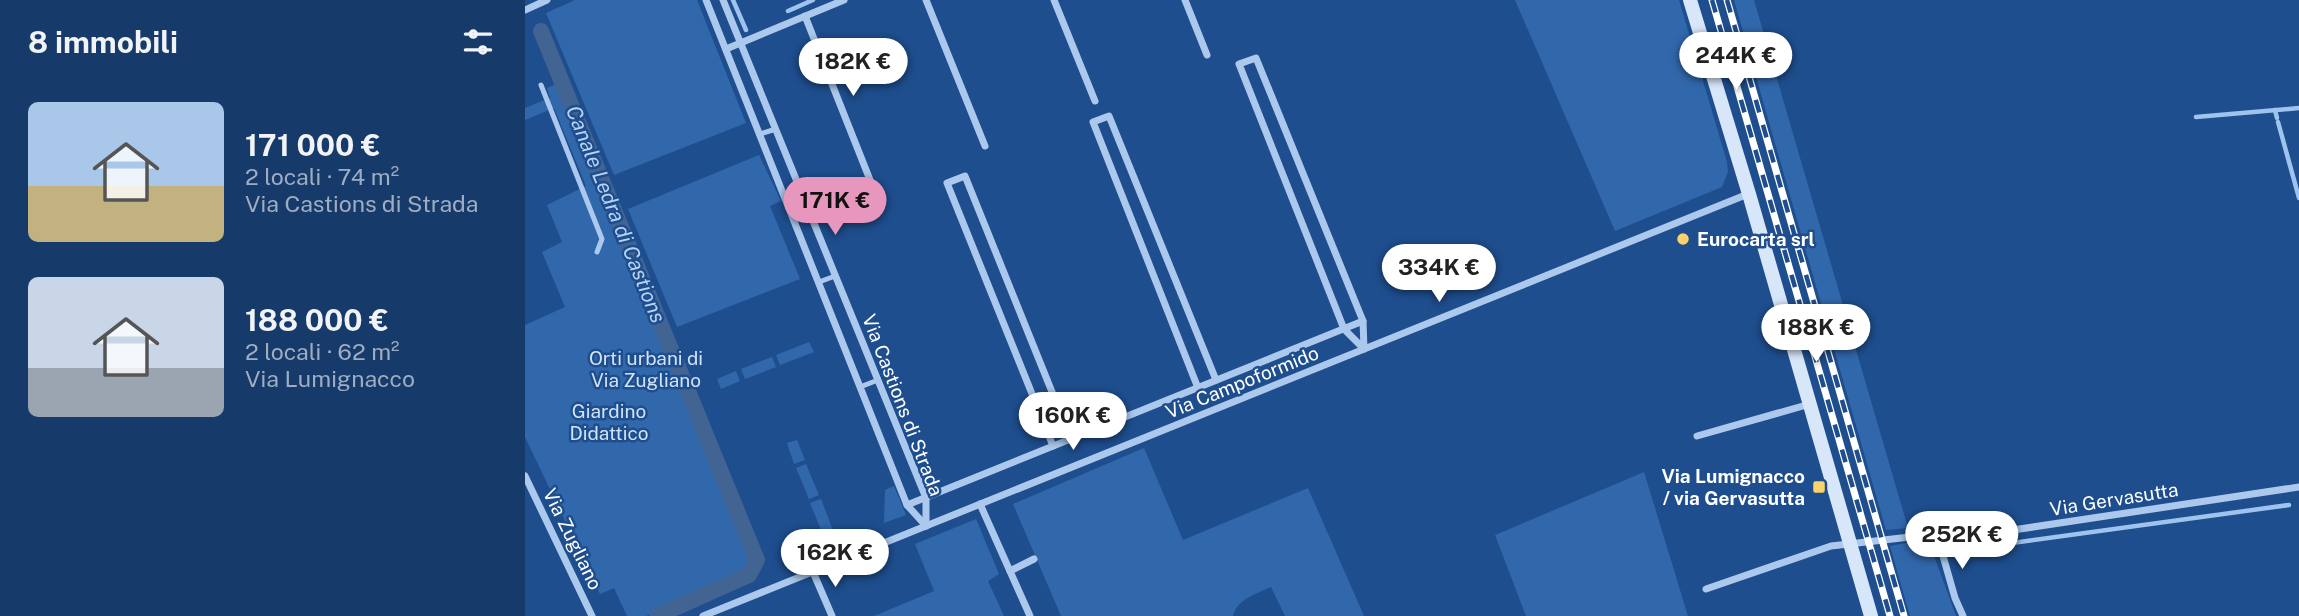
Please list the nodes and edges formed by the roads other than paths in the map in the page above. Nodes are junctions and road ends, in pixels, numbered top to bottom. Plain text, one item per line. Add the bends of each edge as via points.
1 (546, 0) edge
2 (706, 0) edge
3 (723, 0) edge
4 (844, 0) edge
5 (926, 0) edge
6 (1054, 0) edge
7 (1185, 0) edge
8 (1690, 0) edge
9 (525, 10) edge
10 (805, 16) junction
11 (740, 42) junction
12 (726, 48) junction
13 (1207, 55) dead end
14 (541, 85) dead end
15 (1095, 101) dead end
16 (776, 129) junction
17 (760, 134) junction
18 (985, 146) dead end
19 (874, 190) dead end
20 (1749, 194) junction
21 (597, 252) dead end
22 (835, 275) junction
23 (819, 282) junction
24 (1363, 321) junction
25 (1344, 329) junction
26 (1364, 349) junction
27 (878, 380) junction
28 (1216, 380) junction
29 (860, 387) junction
30 (1198, 388) junction
31 (1810, 404) junction
32 (1697, 436) dead end
33 (1071, 439) junction
34 (1053, 446) junction
35 (525, 476) edge
36 (2299, 487) edge
37 (926, 498) junction
38 (981, 504) junction
39 (907, 505) junction
40 (926, 526) junction
41 (1937, 536) junction
42 (1850, 544) junction
43 (1034, 559) dead end
44 (1010, 570) junction
45 (813, 572) junction
46 (1706, 589) dead end
47 (592, 616) edge
48 (703, 616) edge
49 (831, 616) edge
50 (1030, 616) edge
51 (1871, 616) edge
52 (1963, 616) edge

1 - 9 street
2 - 12 street, Via Castions di Strada
3 - 11 street, Via Castions di Strada
4 - 10 street
5 - 18 street
6 - 15 street
7 - 13 street
8 - 20 main road
10 - 11 street
10 - 19 street
11 - 12 street
11 - 16 street, Via Castions di Strada
12 - 17 street, Via Castions di Strada
14 - 21 lane via 602,239
16 - 17 lane
16 - 22 street, Via Castions di Strada
17 - 23 street, Via Castions di Strada
20 - 26 street, Via Campoformido
20 - 31 main road
22 - 23 lane
22 - 27 street, Via Castions di Strada
23 - 29 street, Via Castions di Strada
24 - 25 street, Via Campoformido
24 - 25 street via 1256,58 1239,65
24 - 26 street
25 - 26 street
25 - 28 street, Via Campoformido
26 - 38 street, Via Campoformido
27 - 29 lane
27 - 37 street, Via Castions di Strada
28 - 30 street, Via Campoformido
28 - 30 street, Via Campoformido via 1109,116 1093,122
29 - 39 street, Via Castions di Strada
30 - 33 street, Via Campoformido
31 - 32 street
31 - 42 main road
33 - 34 street, Via Campoformido
33 - 34 street via 965,176 956,179 947,183
34 - 37 street, Via Campoformido
35 - 47 street, Via Zugliano
36 - 41 street, Via Gervasutta via 1993,533
37 - 39 street, Via Campoformido
37 - 40 street, Via Castions di Strada
38 - 40 street, Via Campoformido
38 - 44 street
39 - 40 street, Via Castions di Strada
40 - 45 street, Via Campoformido
41 - 42 street, Via Gervasutta
41 - 52 street
42 - 46 street, Via Gervasutta via 1831,546
42 - 51 main road
43 - 44 street
44 - 50 street
45 - 48 street, Via Campoformido
45 - 49 street

